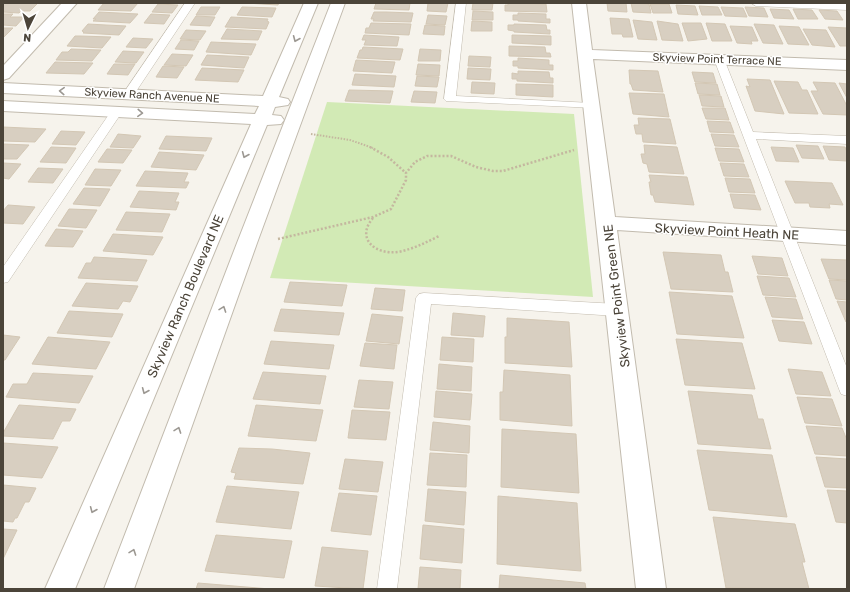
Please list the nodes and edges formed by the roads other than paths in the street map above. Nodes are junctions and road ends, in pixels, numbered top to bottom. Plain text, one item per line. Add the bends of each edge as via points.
1 (70, 3) edge
2 (190, 3) edge
3 (311, 3) edge
4 (338, 3) edge
5 (461, 3) edge
6 (579, 3) edge
7 (756, 3) edge
8 (847, 6) edge
9 (586, 54) junction
10 (719, 59) junction
11 (847, 65) edge
12 (3, 75) edge
13 (3, 88) edge
14 (129, 94) junction
15 (3, 106) edge
16 (592, 106) junction
17 (265, 110) junction
18 (116, 112) junction
19 (300, 119) junction
20 (748, 135) junction
21 (847, 140) edge
22 (607, 223) junction
23 (786, 234) junction
24 (847, 238) edge
25 (3, 278) edge
26 (617, 310) junction
27 (847, 389) edge
28 (60, 589) edge
29 (119, 589) edge
30 (387, 589) edge
31 (652, 589) edge

1 - 12 street
2 - 14 lane
3 -> 17 street, Skyview Ranch Boulevard NE
4 - 19 street
5 - 16 lane via 450,99
6 - 9 street, Skyview Point Green NE
7 - 8 lane
9 - 10 street, Skyview Point Terrace NE
9 - 16 street, Skyview Point Green NE
10 - 11 street, Skyview Point Terrace NE
10 - 20 lane
14 -> 13 street, Skyview Ranch Avenue NE
14 - 17 street, Skyview Ranch Avenue NE
15 - 18 street, Skyview Ranch Avenue NE
16 - 22 street, Skyview Point Green NE
18 -> 17 street, Skyview Ranch Avenue NE
17 - 19 street, Skyview Ranch Avenue NE
17 -> 28 street, Skyview Ranch Boulevard NE
18 - 25 lane
29 -> 19 street
20 - 21 lane
20 - 23 lane
22 - 23 street, Skyview Point Heath NE
22 - 26 street, Skyview Point Green NE
23 - 24 street, Skyview Point Heath NE
23 - 27 lane
26 - 30 lane via 424,298
26 - 31 street, Skyview Point Green NE

